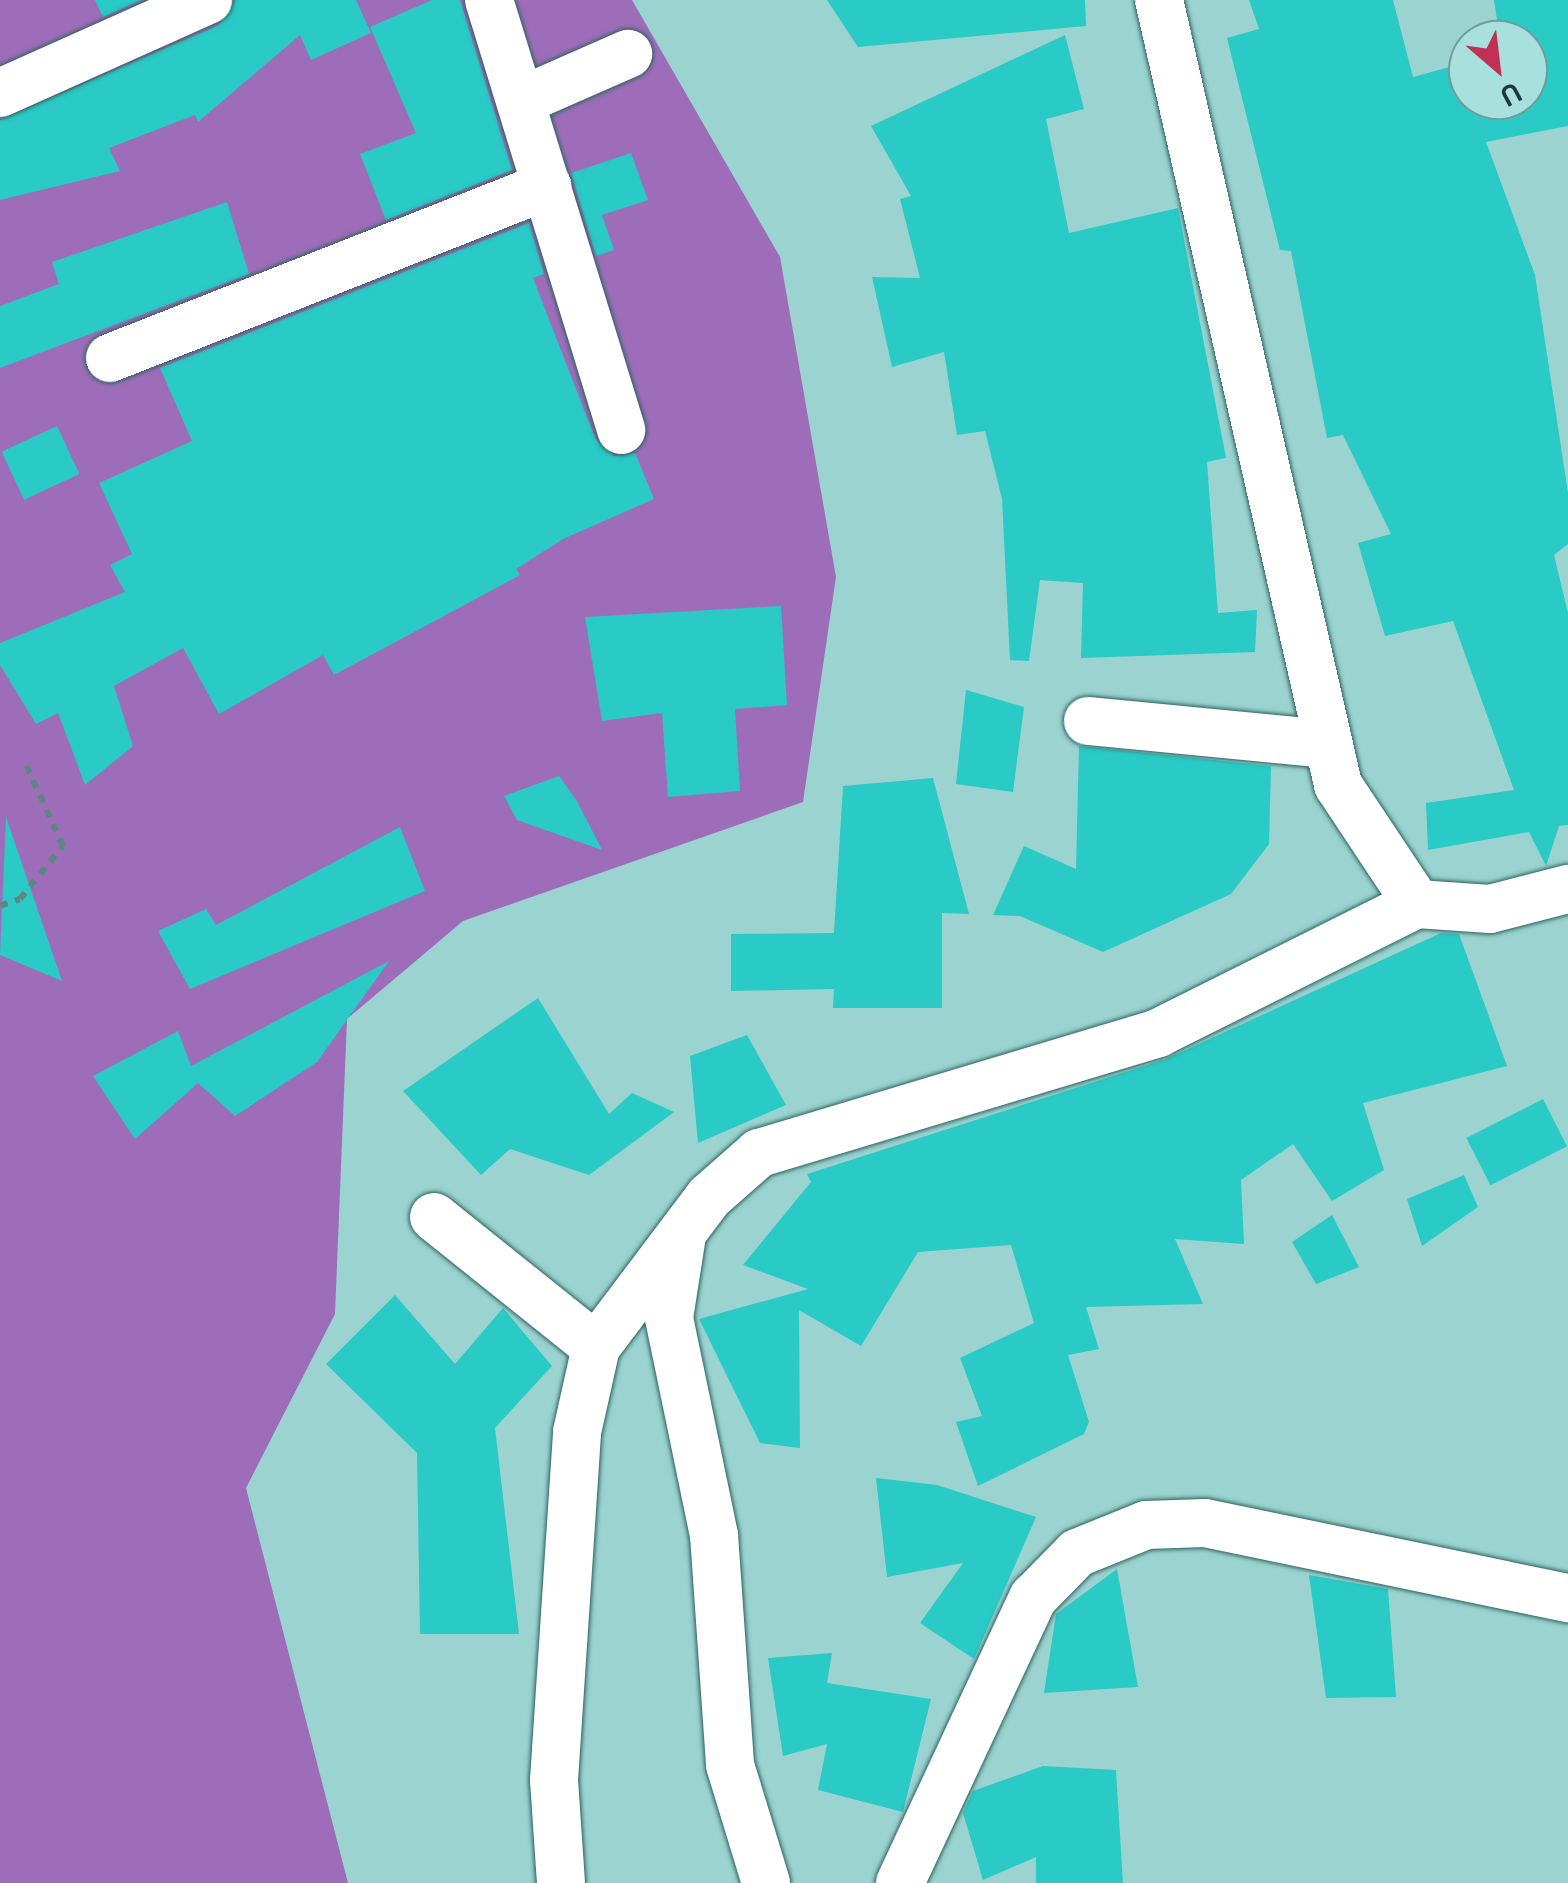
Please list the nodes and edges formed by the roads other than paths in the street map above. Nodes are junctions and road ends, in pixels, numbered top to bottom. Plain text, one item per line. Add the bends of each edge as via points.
1 (208, 0) edge
2 (490, 0) edge
3 (1159, 0) edge
4 (628, 54) dead end
5 (0, 93) edge
6 (523, 100) junction
7 (547, 186) junction
8 (110, 358) dead end
9 (621, 430) dead end
10 (1088, 721) dead end
11 (1328, 744) junction
12 (1568, 889) edge
13 (1418, 904) junction
14 (434, 1218) dead end
15 (683, 1227) junction
16 (596, 1348) junction
17 (1568, 1598) edge
18 (562, 1883) edge
19 (766, 1883) edge
20 (900, 1883) edge

1 - 5 street
2 - 6 street
3 - 11 street via 1209,188
4 - 6 street
6 - 7 street
7 - 8 street
7 - 9 street
10 - 11 street
11 - 13 street via 1361,828
12 - 13 street via 1490,909 1440,912
13 - 15 street via 1158,1034 759,1153
14 - 16 street
15 - 16 street
15 - 19 street via 668,1318 714,1535 730,1765
16 - 18 street via 565,1544 554,1780
17 - 20 street via 1205,1523 1146,1525 1077,1553 1033,1598

